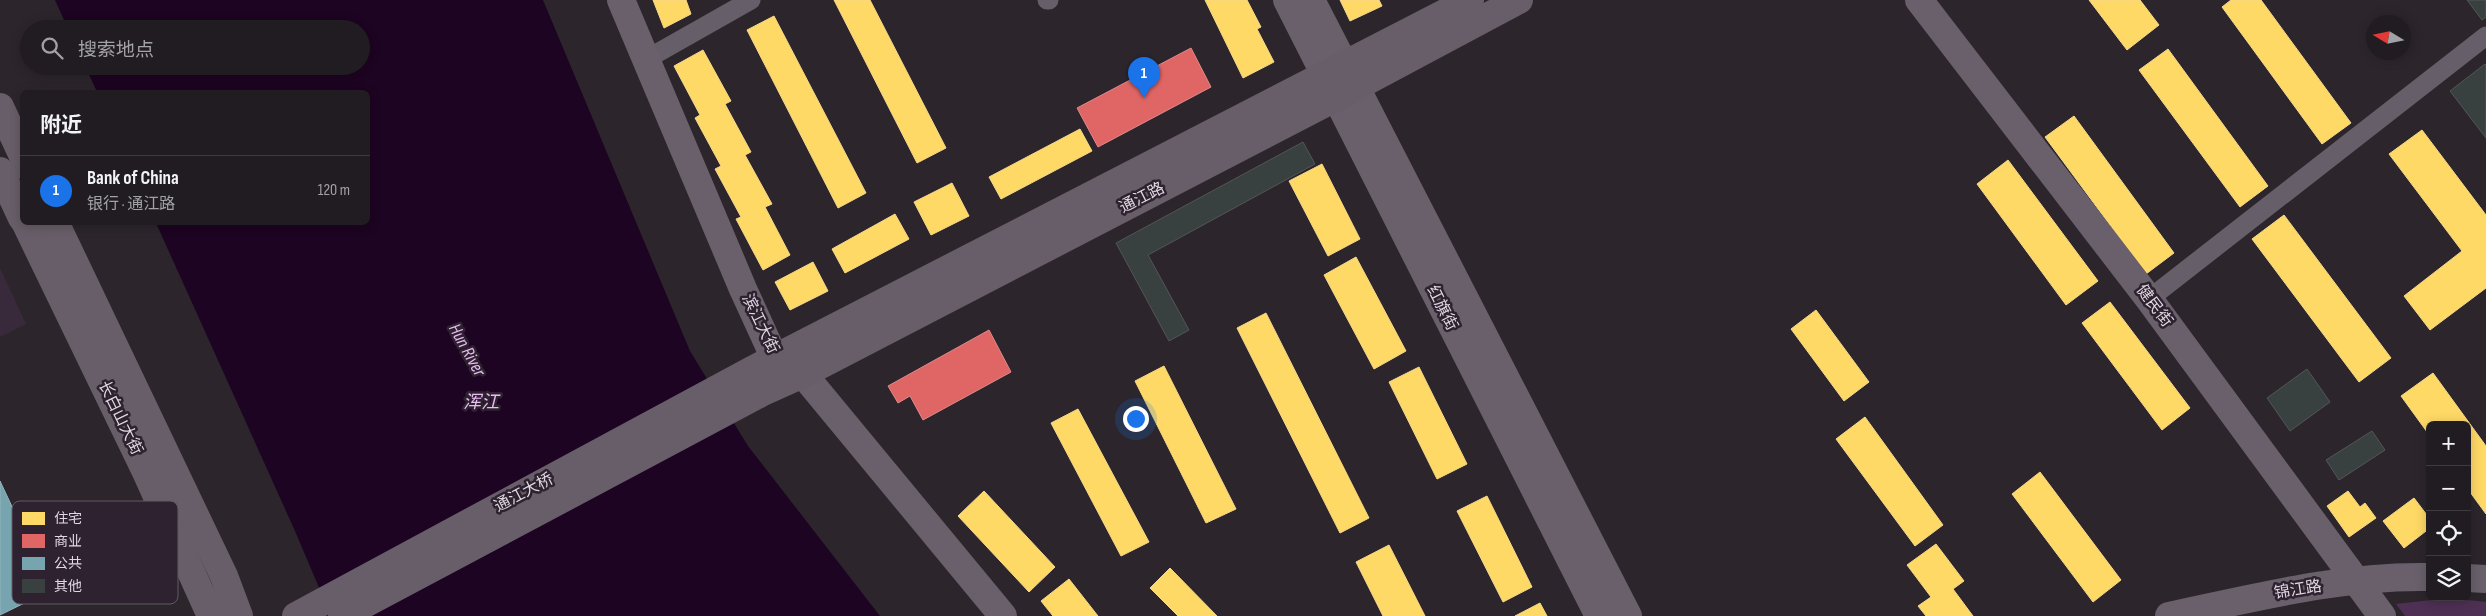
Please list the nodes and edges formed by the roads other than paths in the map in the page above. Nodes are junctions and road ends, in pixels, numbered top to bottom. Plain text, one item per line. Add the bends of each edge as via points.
1 (621, 0) edge
2 (752, 0) edge
3 (1288, 0) edge
4 (1311, 0) edge
5 (1470, 0) edge
6 (1519, 0) edge
7 (1919, 0) edge
8 (2486, 36) edge
9 (645, 60) junction
10 (1341, 82) junction
11 (0, 108) edge
12 (20, 150) edge
13 (6, 173) edge
14 (20, 212) edge
15 (26, 225) edge
16 (56, 225) edge
17 (2149, 299) junction
18 (763, 374) junction
19 (802, 374) junction
20 (159, 501) edge
21 (178, 542) edge
22 (2426, 577) edge
23 (2471, 578) edge
24 (2486, 579) edge
25 (2358, 582) junction
26 (212, 616) edge
27 (239, 616) edge
28 (296, 616) edge
29 (342, 616) edge
30 (1003, 616) edge
31 (1599, 616) edge
32 (1628, 616) edge
33 (2168, 616) edge
34 (2382, 616) edge

1 - 9 street, 滨江大街
2 - 9 street
3 - 10 street, 红旗街
4 - 10 street
5 - 10 main road, 通江路
6 - 10 main road, 通江路
7 - 17 street, 健民街
8 - 17 street
9 - 18 street, 滨江大街
10 - 18 main road, 通江路
10 - 19 main road, 通江路
10 - 31 street, 红旗街
10 - 32 street
11 - 12 main road
13 - 14 main road
15 - 20 main road, 长白山大街
16 - 27 main road, 长白山大街 via 224,576
17 - 25 street, 健民街
18 - 19 main road, 通江路
18 - 28 main road, 通江大桥
18 - 29 main road, 通江大桥
19 - 30 street
21 - 26 main road, 长白山大街
22 - 25 street, 锦江路
23 - 24 street
25 - 33 street, 锦江路 via 2282,592
25 - 34 street, 健民街

